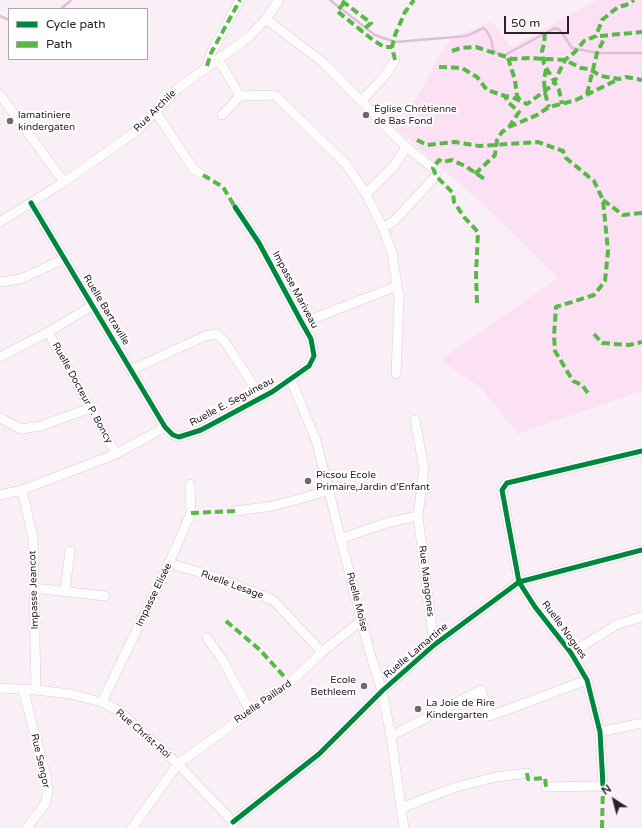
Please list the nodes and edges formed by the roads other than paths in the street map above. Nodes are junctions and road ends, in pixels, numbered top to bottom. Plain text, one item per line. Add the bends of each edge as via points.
1 (240, 0) edge
2 (279, 0) edge
3 (266, 19) junction
4 (218, 59) junction
5 (395, 60) dead end
6 (207, 66) junction
7 (0, 95) edge
8 (240, 96) junction
9 (362, 100) junction
10 (155, 111) junction
11 (222, 115) dead end
12 (406, 147) junction
13 (203, 175) dead end
14 (64, 182) junction
15 (366, 194) junction
16 (31, 203) junction
17 (235, 207) dead end
18 (0, 222) edge
19 (383, 228) junction
20 (66, 258) junction
21 (0, 282) edge
22 (397, 286) junction
23 (92, 306) junction
24 (302, 322) junction
25 (48, 332) junction
26 (0, 357) edge
27 (132, 370) junction
28 (396, 374) dead end
29 (291, 380) junction
30 (262, 398) junction
31 (90, 408) junction
32 (0, 418) edge
33 (415, 420) dead end
34 (165, 427) junction
35 (642, 451) edge
36 (116, 454) junction
37 (190, 484) dead end
38 (22, 490) junction
39 (328, 491) junction
40 (0, 495) edge
41 (236, 511) dead end
42 (418, 516) junction
43 (340, 539) junction
44 (642, 550) edge
45 (70, 551) dead end
46 (169, 564) junction
47 (519, 582) junction
48 (34, 588) junction
49 (65, 591) junction
50 (104, 596) dead end
51 (642, 617) edge
52 (362, 620) junction
53 (207, 638) dead end
54 (434, 645) junction
55 (322, 652) junction
56 (571, 653) junction
57 (586, 680) junction
58 (0, 688) edge
59 (23, 690) junction
60 (36, 690) junction
61 (382, 691) junction
62 (102, 702) junction
63 (250, 711) junction
64 (642, 723) edge
65 (600, 732) junction
66 (391, 736) junction
67 (178, 764) junction
68 (527, 772) dead end
69 (546, 788) dead end
70 (401, 808) junction
71 (233, 825) edge
72 (27, 828) edge
73 (132, 828) edge
74 (404, 828) edge

1 - 6 street via 211,53
2 - 3 street, Rue Archile
3 - 4 street, Rue Archile via 249,37
3 - 9 street via 325,64
4 - 6 street, Rue Archile
4 - 8 street
5 - 9 street via 383,78
6 - 10 street, Rue Archile via 177,89
7 - 14 street
8 - 11 street
8 - 15 street via 275,95 346,164
9 - 12 street
10 - 13 street via 194,170
10 - 14 street, Rue Archile via 138,130
12 - 15 street via 394,166
12 - 19 street via 435,172 394,221
14 - 16 street, Rue Archile
15 - 19 street
16 - 18 street, Rue Archile
16 - 20 street, Ruelle Bartraville
17 - 24 street, Impasse Mariveau via 259,243
19 - 22 street via 392,253
20 - 21 street via 21,279
20 - 23 street, Ruelle Bartraville
22 - 24 street
22 - 28 street via 399,298
23 - 25 street
23 - 27 street, Ruelle Bartraville
24 - 29 street, Impasse Mariveau via 311,339 314,356 309,366
25 - 26 street
25 - 31 street, Ruelle Docteur P. Boncy
27 - 30 street via 205,336 217,334
27 - 34 street, Ruelle Bartraville
29 - 30 street, Ruelle E. Seguineau
29 - 39 street, Ruelle Moïse via 316,440
30 - 34 street, Ruelle E. Seguineau via 201,430 180,437 173,435
31 - 32 street via 41,426 22,429
31 - 36 street, Ruelle Docteur P. Boncy
33 - 42 street, Rue Mangones via 424,468
34 - 36 street
35 - 47 street via 507,483 504,486 502,490
36 - 38 street
37 - 46 street, Impasse Elisée via 191,513
38 - 40 street
38 - 48 street, Impasse Jeancot via 33,538
39 - 41 street via 273,506
39 - 43 street, Ruelle Moïse
42 - 43 street via 386,523
42 - 54 street, Rue Mangones
43 - 52 street, Ruelle Moïse
44 - 47 street, Ruelle Lamartine
45 - 49 street
46 - 55 street, Ruelle Lesage via 218,578 273,600
46 - 62 street, Impasse Elisée
47 - 54 street, Ruelle Lamartine
47 - 56 street, Ruelle Nogues
48 - 49 street
48 - 60 street, Impasse Jeancot
49 - 50 street
51 - 56 street via 618,624
52 - 55 street, Ruelle Paillard
52 - 61 street, Ruelle Moïse
53 - 63 street via 222,659
54 - 61 street, Ruelle Lamartine
55 - 63 street, Ruelle Paillard via 290,683
56 - 57 street, Ruelle Nogues
57 - 65 street, Ruelle Nogues
57 - 66 street via 490,716 481,690
58 - 59 street, Rue Christ-Roi
59 - 60 street, Rue Christ-Roi
59 - 72 street, Rue Sengor via 48,791 45,804
60 - 62 street, Rue Christ-Roi via 70,694
61 - 66 street, Ruelle Moïse
61 - 71 street, Ruelle Lamartine via 319,754
62 - 67 street, Rue Christ-Roi via 119,711
63 - 67 street, Ruelle Paillard
64 - 65 street
65 - 69 street, Ruelle Nogues via 604,786
66 - 70 street, Ruelle Moïse
67 - 71 street, Rue Christ-Roi
67 - 73 street, Ruelle Paillard
68 - 70 street via 453,788
70 - 74 street, Ruelle Moïse

